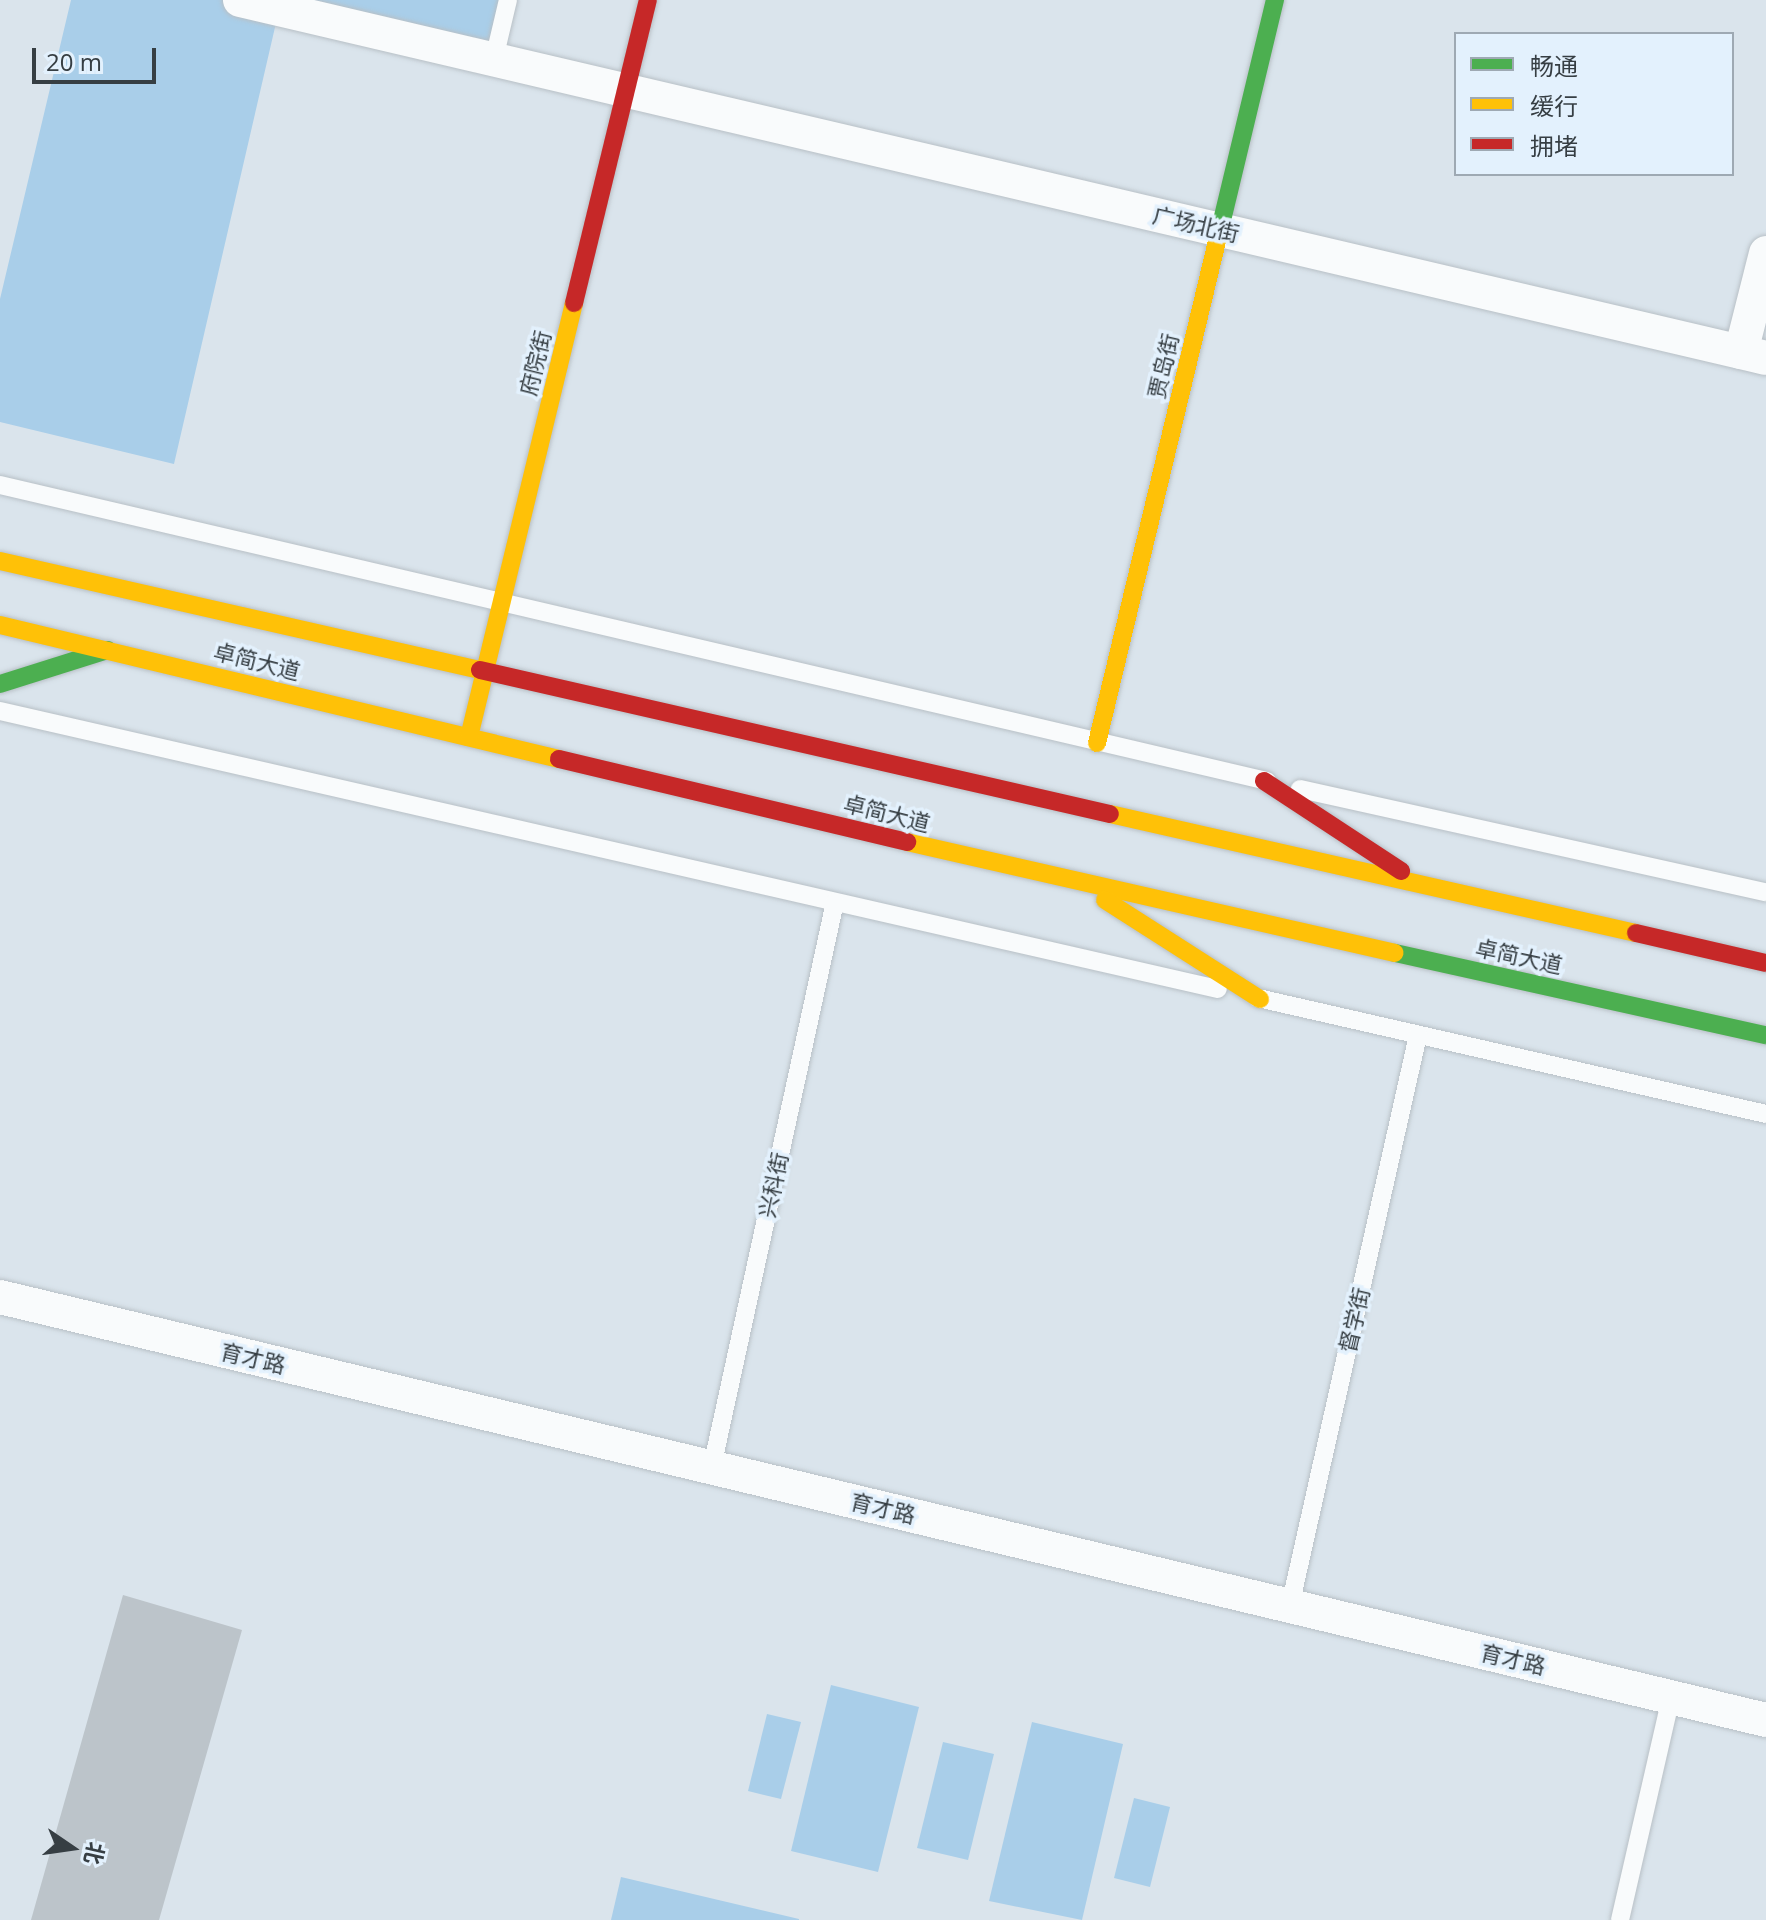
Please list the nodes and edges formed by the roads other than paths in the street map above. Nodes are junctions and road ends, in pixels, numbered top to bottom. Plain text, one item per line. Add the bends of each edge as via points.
1 (240, 0) edge
2 (508, 0) edge
3 (648, 0) edge
4 (1275, 0) edge
5 (494, 59) junction
6 (626, 90) junction
7 (1220, 230) junction
8 (1766, 253) edge
9 (1754, 355) edge
10 (0, 485) edge
11 (0, 561) edge
12 (502, 601) junction
13 (0, 625) edge
14 (108, 650) junction
15 (485, 671) junction
16 (0, 684) edge
17 (0, 711) edge
18 (469, 737) junction
19 (1097, 743) junction
20 (1264, 781) junction
21 (1080, 884) junction
22 (1423, 885) junction
23 (1766, 892) edge
24 (835, 902) junction
25 (1766, 963) edge
26 (1260, 999) junction
27 (1418, 1035) junction
28 (1766, 1035) edge
29 (1766, 1114) edge
30 (0, 1297) edge
31 (712, 1467) junction
32 (1290, 1606) junction
33 (1671, 1697) junction
34 (1766, 1720) edge
35 (1620, 1920) edge

1 - 5 street, 广场北街
2 - 5 lane
3 - 6 main road, 府院街
4 - 7 main road, 贾岛街
5 - 6 street, 广场北街
6 - 7 street, 广场北街
6 - 12 main road, 府院街
7 - 9 street, 广场北街
7 - 19 main road, 贾岛街
8 - 9 street
10 - 12 lane
11 - 15 main road, 卓简大道
12 - 15 main road, 府院街
12 - 19 lane
13 - 14 main road, 卓简大道
14 - 16 main road
14 - 18 main road, 卓简大道
15 - 18 main road, 府院街
15 - 22 main road, 卓简大道
17 - 24 lane
18 - 21 main road, 卓简大道
19 - 20 lane
20 - 22 main road
20 - 23 lane
21 - 26 main road
21 - 28 main road, 卓简大道
22 - 25 main road, 卓简大道
24 - 26 lane
24 - 31 lane, 兴科街
26 - 27 lane
27 - 29 lane
27 - 32 lane, 督学街
30 - 31 street, 育才路
31 - 32 street, 育才路
32 - 33 street, 育才路
33 - 34 street, 育才路
33 - 35 lane

